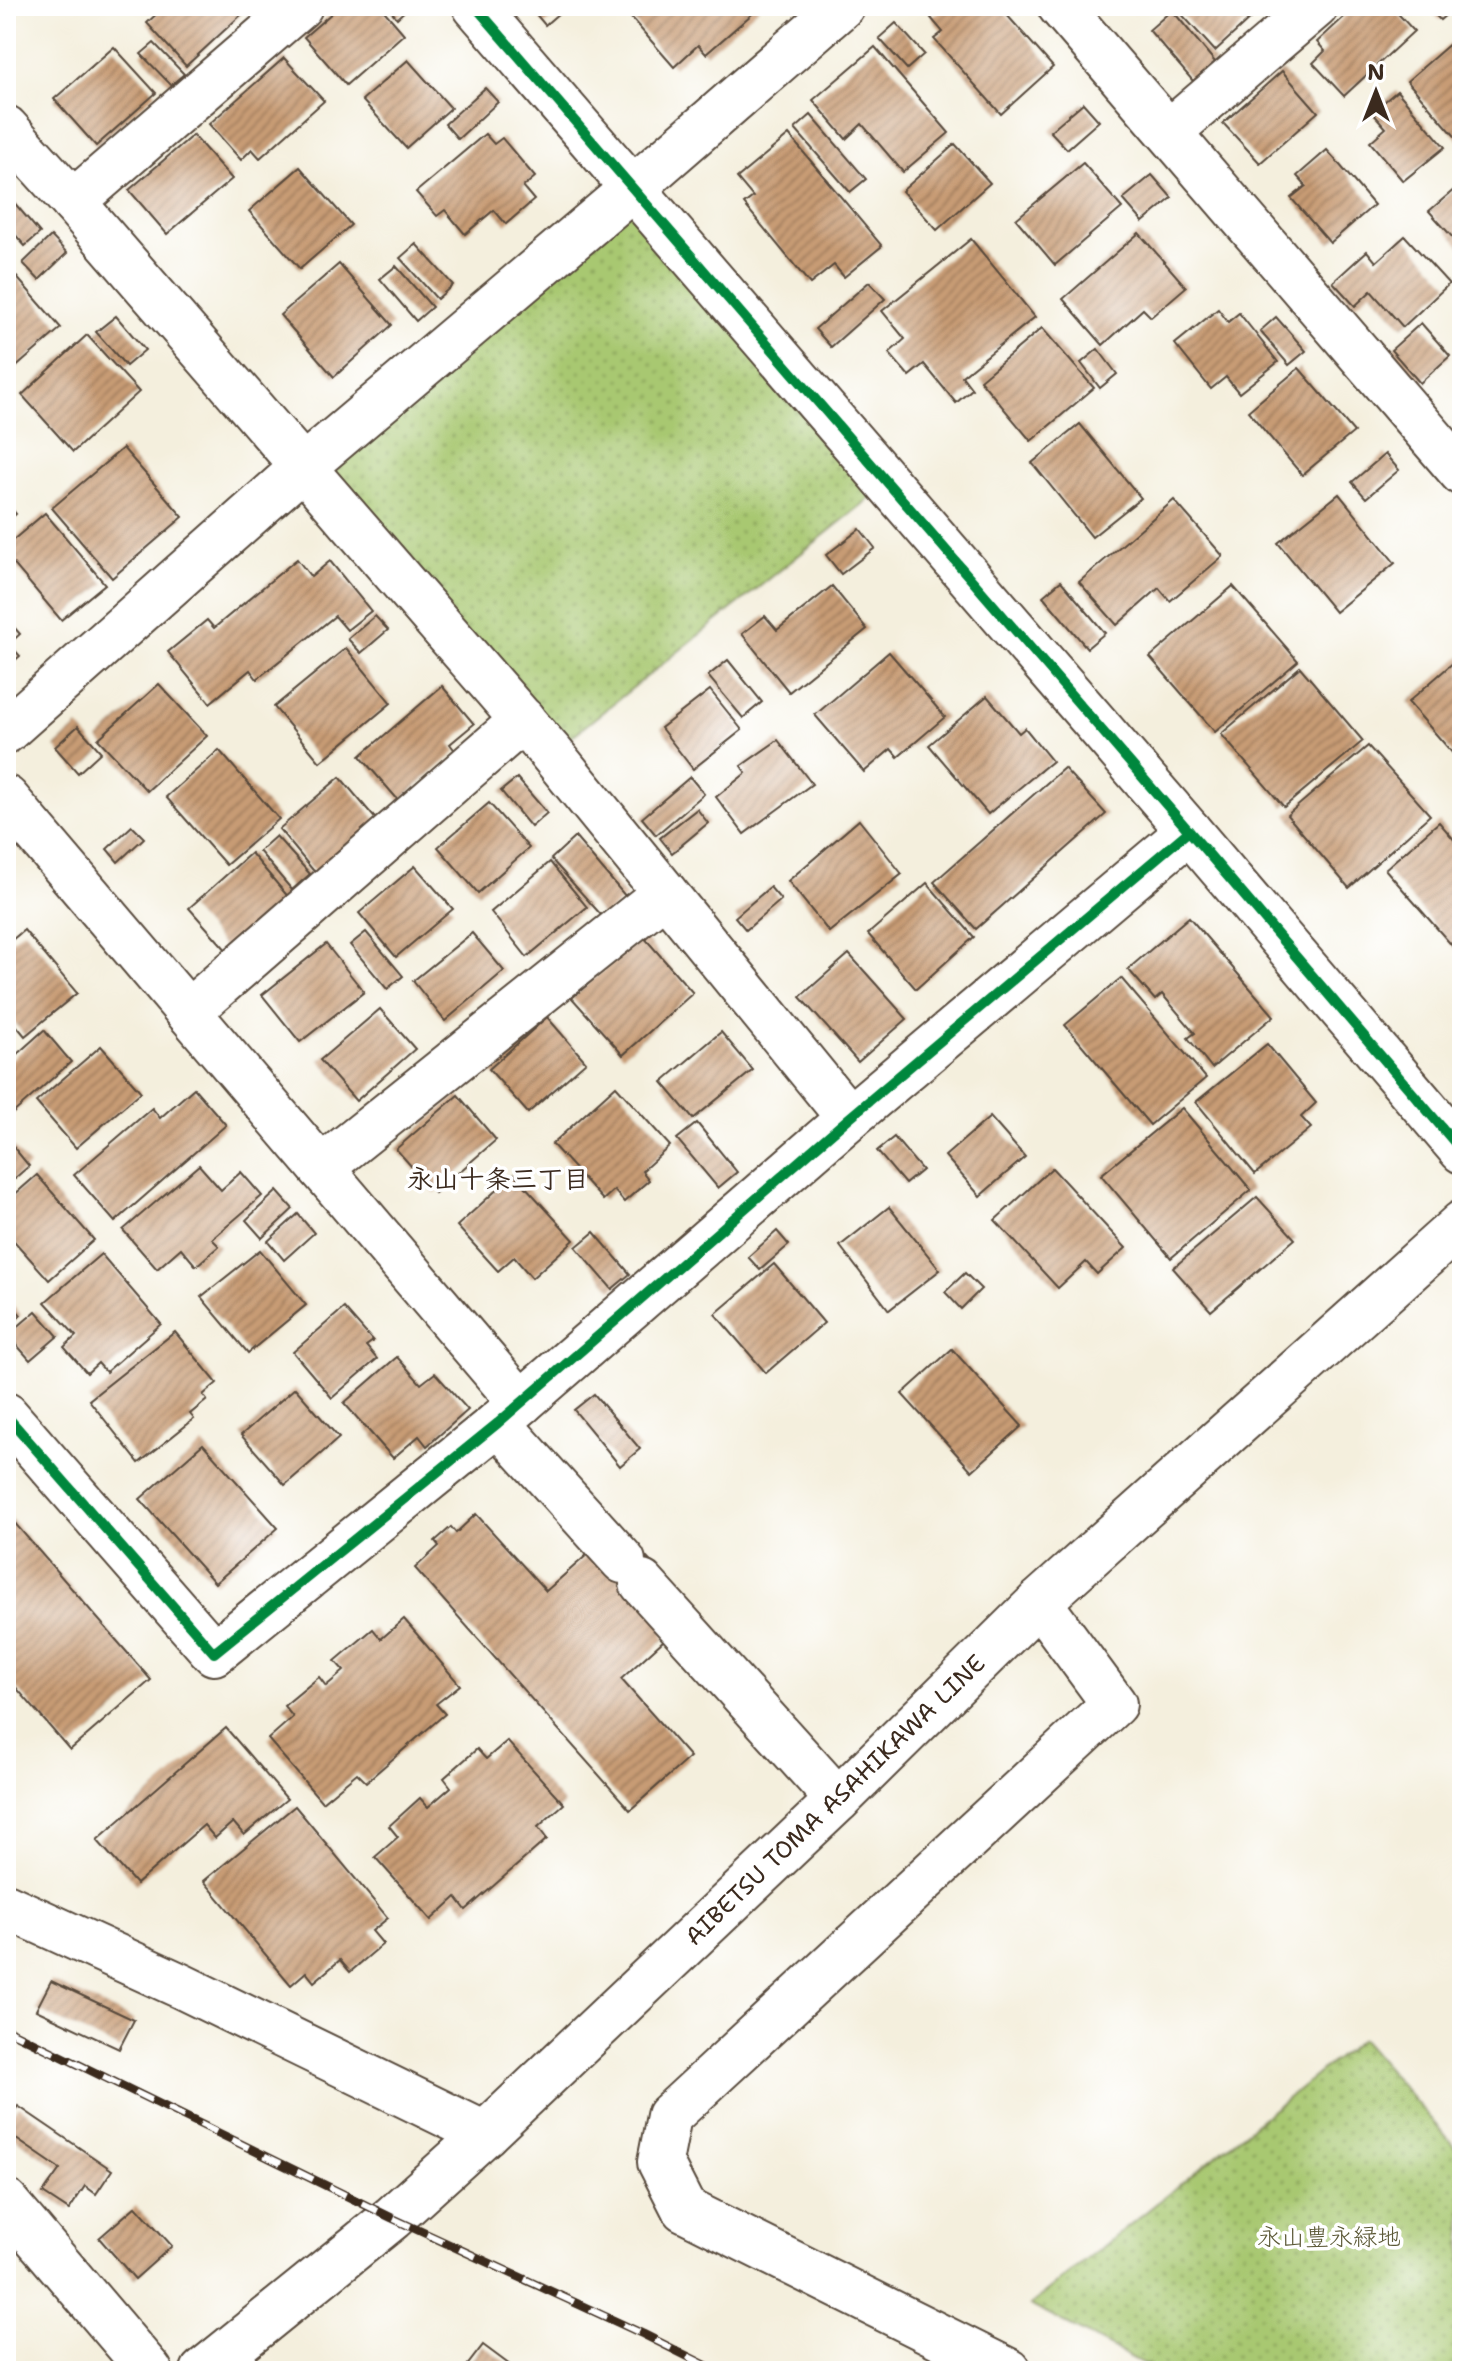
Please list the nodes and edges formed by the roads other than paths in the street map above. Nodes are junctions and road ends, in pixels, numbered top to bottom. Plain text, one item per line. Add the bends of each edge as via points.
1 (300, 6) edge
2 (475, 6) edge
3 (842, 6) edge
4 (1060, 6) edge
5 (1316, 6) edge
6 (6, 128) edge
7 (1169, 132) junction
8 (633, 188) junction
9 (73, 202) junction
10 (302, 468) junction
11 (1462, 473) edge
12 (523, 720) junction
13 (6, 731) edge
14 (6, 798) edge
15 (1189, 831) junction
16 (665, 893) junction
17 (188, 1012) junction
18 (849, 1118) junction
19 (1462, 1151) edge
20 (321, 1168) junction
21 (1462, 1223) edge
22 (510, 1413) junction
23 (6, 1415) edge
24 (1039, 1602) junction
25 (838, 1800) junction
26 (6, 1906) edge
27 (485, 2134) junction
28 (6, 2202) edge
29 (150, 2371) edge
30 (203, 2371) edge
31 (1009, 2371) edge

1 - 9 street
2 - 8 street
3 - 8 street
4 - 7 street
5 - 7 street
6 - 9 street
7 - 11 street
8 - 10 street
8 - 15 street
9 - 10 street
10 - 12 street
10 - 13 street
12 - 16 street
12 - 17 street
14 - 17 street
15 - 18 street
15 - 19 street
16 - 18 street
16 - 20 street
17 - 20 street
18 - 22 street
20 - 22 street
21 - 24 street, AIBETSU TOMA ASAHIKAWA LINE
22 - 23 street via 214,1653
22 - 25 street via 632,1572
24 - 25 street, AIBETSU TOMA ASAHIKAWA LINE
24 - 31 street via 1114,1704 669,2116 660,2162 684,2209
25 - 27 street, AIBETSU TOMA ASAHIKAWA LINE
26 - 27 street
27 - 30 street, AIBETSU TOMA ASAHIKAWA LINE via 392,2218
28 - 29 street

